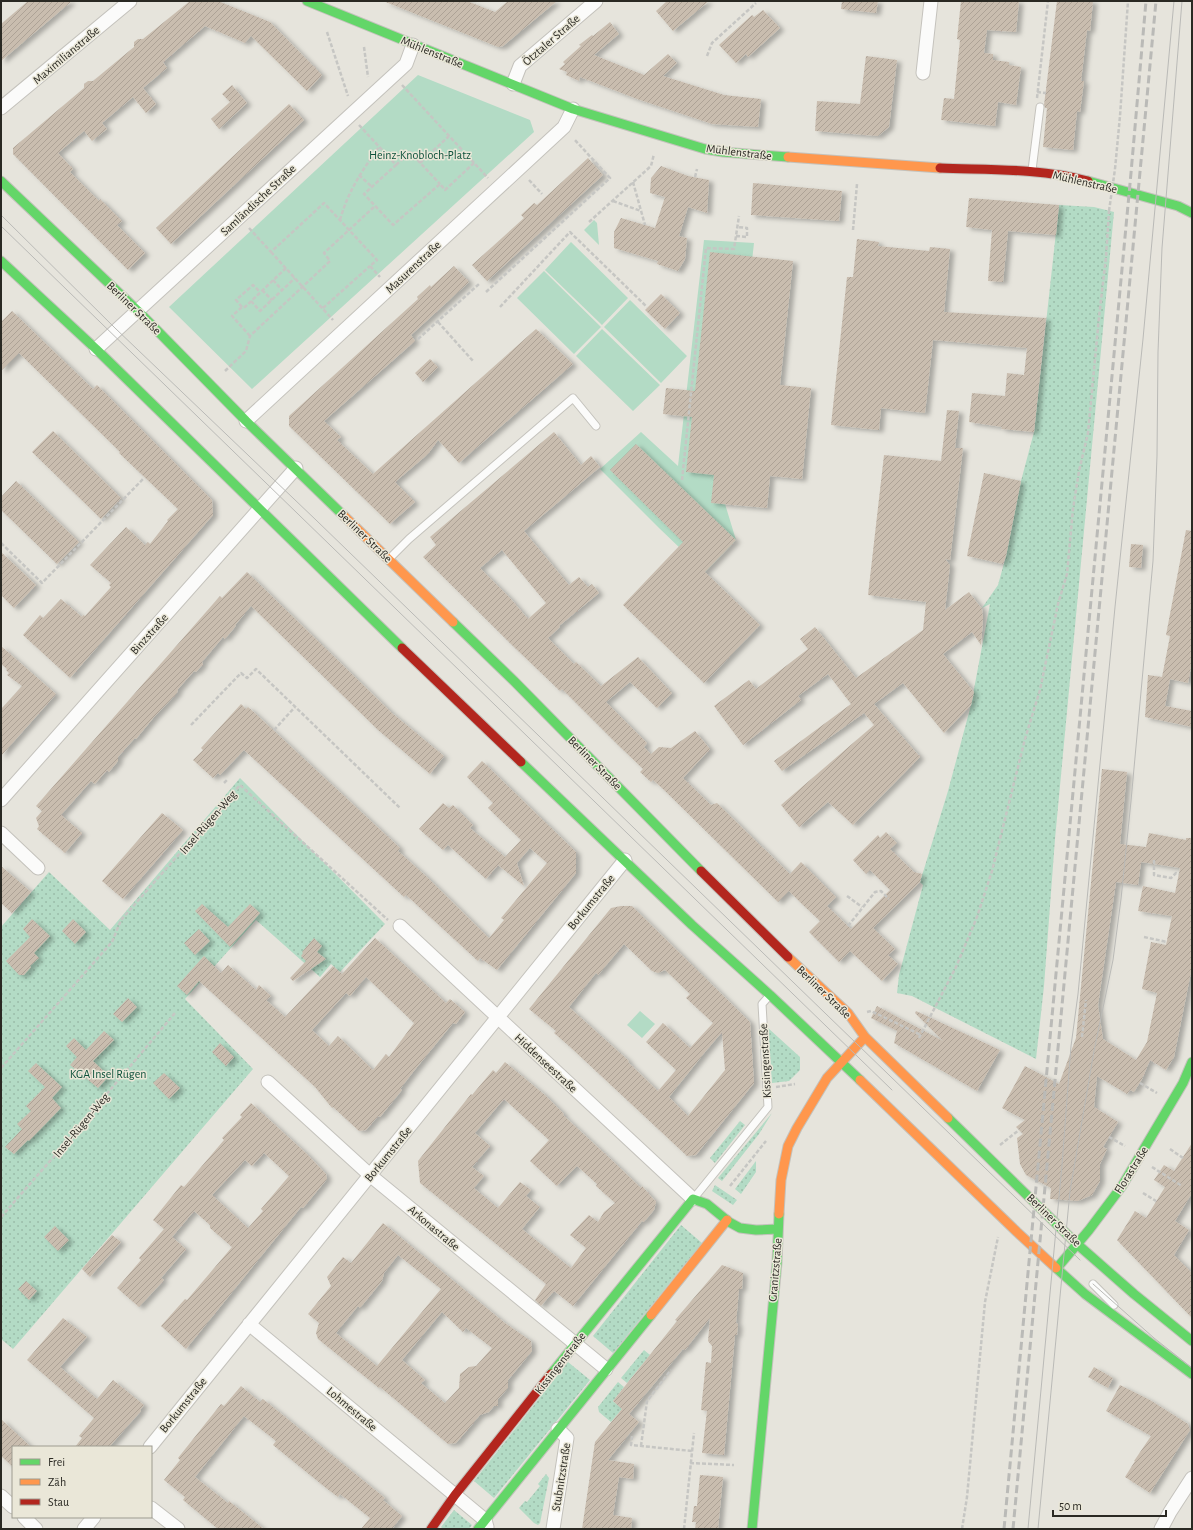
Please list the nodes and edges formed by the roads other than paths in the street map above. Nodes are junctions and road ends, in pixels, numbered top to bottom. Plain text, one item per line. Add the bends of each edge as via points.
1 (130, 1) edge
2 (307, 1) edge
3 (596, 1) edge
4 (931, 1) edge
5 (413, 45) junction
6 (923, 73) dead end
7 (512, 84) junction
8 (1040, 107) road end
9 (1, 108) edge
10 (573, 108) junction
11 (1032, 172) junction
12 (1, 181) edge
13 (1192, 213) edge
14 (1, 261) edge
15 (138, 311) junction
16 (96, 349) junction
17 (246, 421) junction
18 (596, 426) dead end
19 (296, 468) junction
20 (260, 508) junction
21 (389, 559) junction
22 (1, 800) edge
23 (1, 833) edge
24 (625, 860) junction
25 (38, 868) dead end
26 (400, 926) dead end
27 (770, 995) junction
28 (497, 1018) junction
29 (865, 1037) junction
30 (841, 1062) junction
31 (1192, 1062) edge
32 (268, 1082) dead end
33 (371, 1176) junction
34 (693, 1199) junction
35 (727, 1220) junction
36 (778, 1229) junction
37 (1078, 1244) junction
38 (1057, 1268) junction
39 (1093, 1284) dead end
40 (249, 1324) junction
41 (1192, 1341) edge
42 (574, 1344) junction
43 (1160, 1351) junction
44 (606, 1369) junction
45 (1192, 1374) edge
46 (558, 1429) junction
47 (151, 1446) edge
48 (1192, 1478) edge
49 (455, 1495) junction
50 (1, 1496) edge
51 (12, 1506) edge
52 (152, 1509) edge
53 (25, 1518) edge
54 (93, 1518) edge
55 (484, 1526) edge
56 (36, 1529) edge
57 (84, 1529) edge
58 (178, 1529) edge
59 (431, 1529) edge
60 (553, 1529) edge
61 (752, 1529) edge
62 (1161, 1529) edge

1 - 9 street, Maximilianstraße
2 - 5 main road, Mühlenstraße
3 - 7 street, Ötztaler Straße via 520,66
4 - 6 street
5 - 7 main road, Mühlenstraße
5 - 15 street, Samländische Straße via 406,64
7 - 10 main road, Mühlenstraße
8 - 11 lane
10 - 11 main road, Mühlenstraße via 705,149 723,152
10 - 17 street, Masurenstraße via 564,127
11 - 13 main road, Mühlenstraße via 1064,175 1178,206
12 - 15 main road, Berliner Straße
14 - 16 main road
15 - 16 street, Samländische Straße
15 - 17 main road, Berliner Straße
16 - 20 main road
17 - 19 main road, Berliner Straße
18 - 21 lane via 573,398
19 - 20 street, Binzstraße
19 - 21 main road, Berliner Straße
20 - 22 street, Binzstraße
20 - 24 main road via 400,646
21 - 29 main road, Berliner Straße via 514,681 697,868 848,1013
23 - 25 street
24 - 27 main road
24 - 28 street, Borkumstraße
26 - 28 street, Hiddenseestraße
27 - 30 main road
27 - 34 lane, Kissingenstraße via 762,1004 768,1107
28 - 33 street, Borkumstraße
28 - 34 street, Hiddenseestraße
29 - 30 main road, Granitzstraße
29 - 37 main road, Berliner Straße
30 - 36 main road, Granitzstraße via 821,1088 788,1146 781,1180
30 - 38 main road
31 - 37 main road, Florastraße via 1183,1083 1122,1186
32 - 33 street, Arkonastraße
33 - 40 street, Borkumstraße
33 - 42 street, Arkonastraße
34 - 35 main road via 711,1205
34 - 42 main road, Kissingenstraße
35 - 36 main road via 741,1228
35 - 44 main road
36 - 61 main road, Granitzstraße
37 - 38 main road, Florastraße
37 - 41 main road, Berliner Straße
38 - 43 main road via 1085,1294
39 - 43 lane
40 - 47 street, Borkumstraße
40 - 49 street, Lohmestraße
42 - 44 street, Arkonastraße
42 - 49 main road, Kissingenstraße
43 - 45 main road
44 - 46 main road
46 - 55 main road
46 - 60 street, Stubnitzstraße via 567,1438
48 - 62 street
49 - 55 street
49 - 59 main road, Kissingenstraße
50 - 51 street
52 - 58 street
53 - 56 street
54 - 57 street

